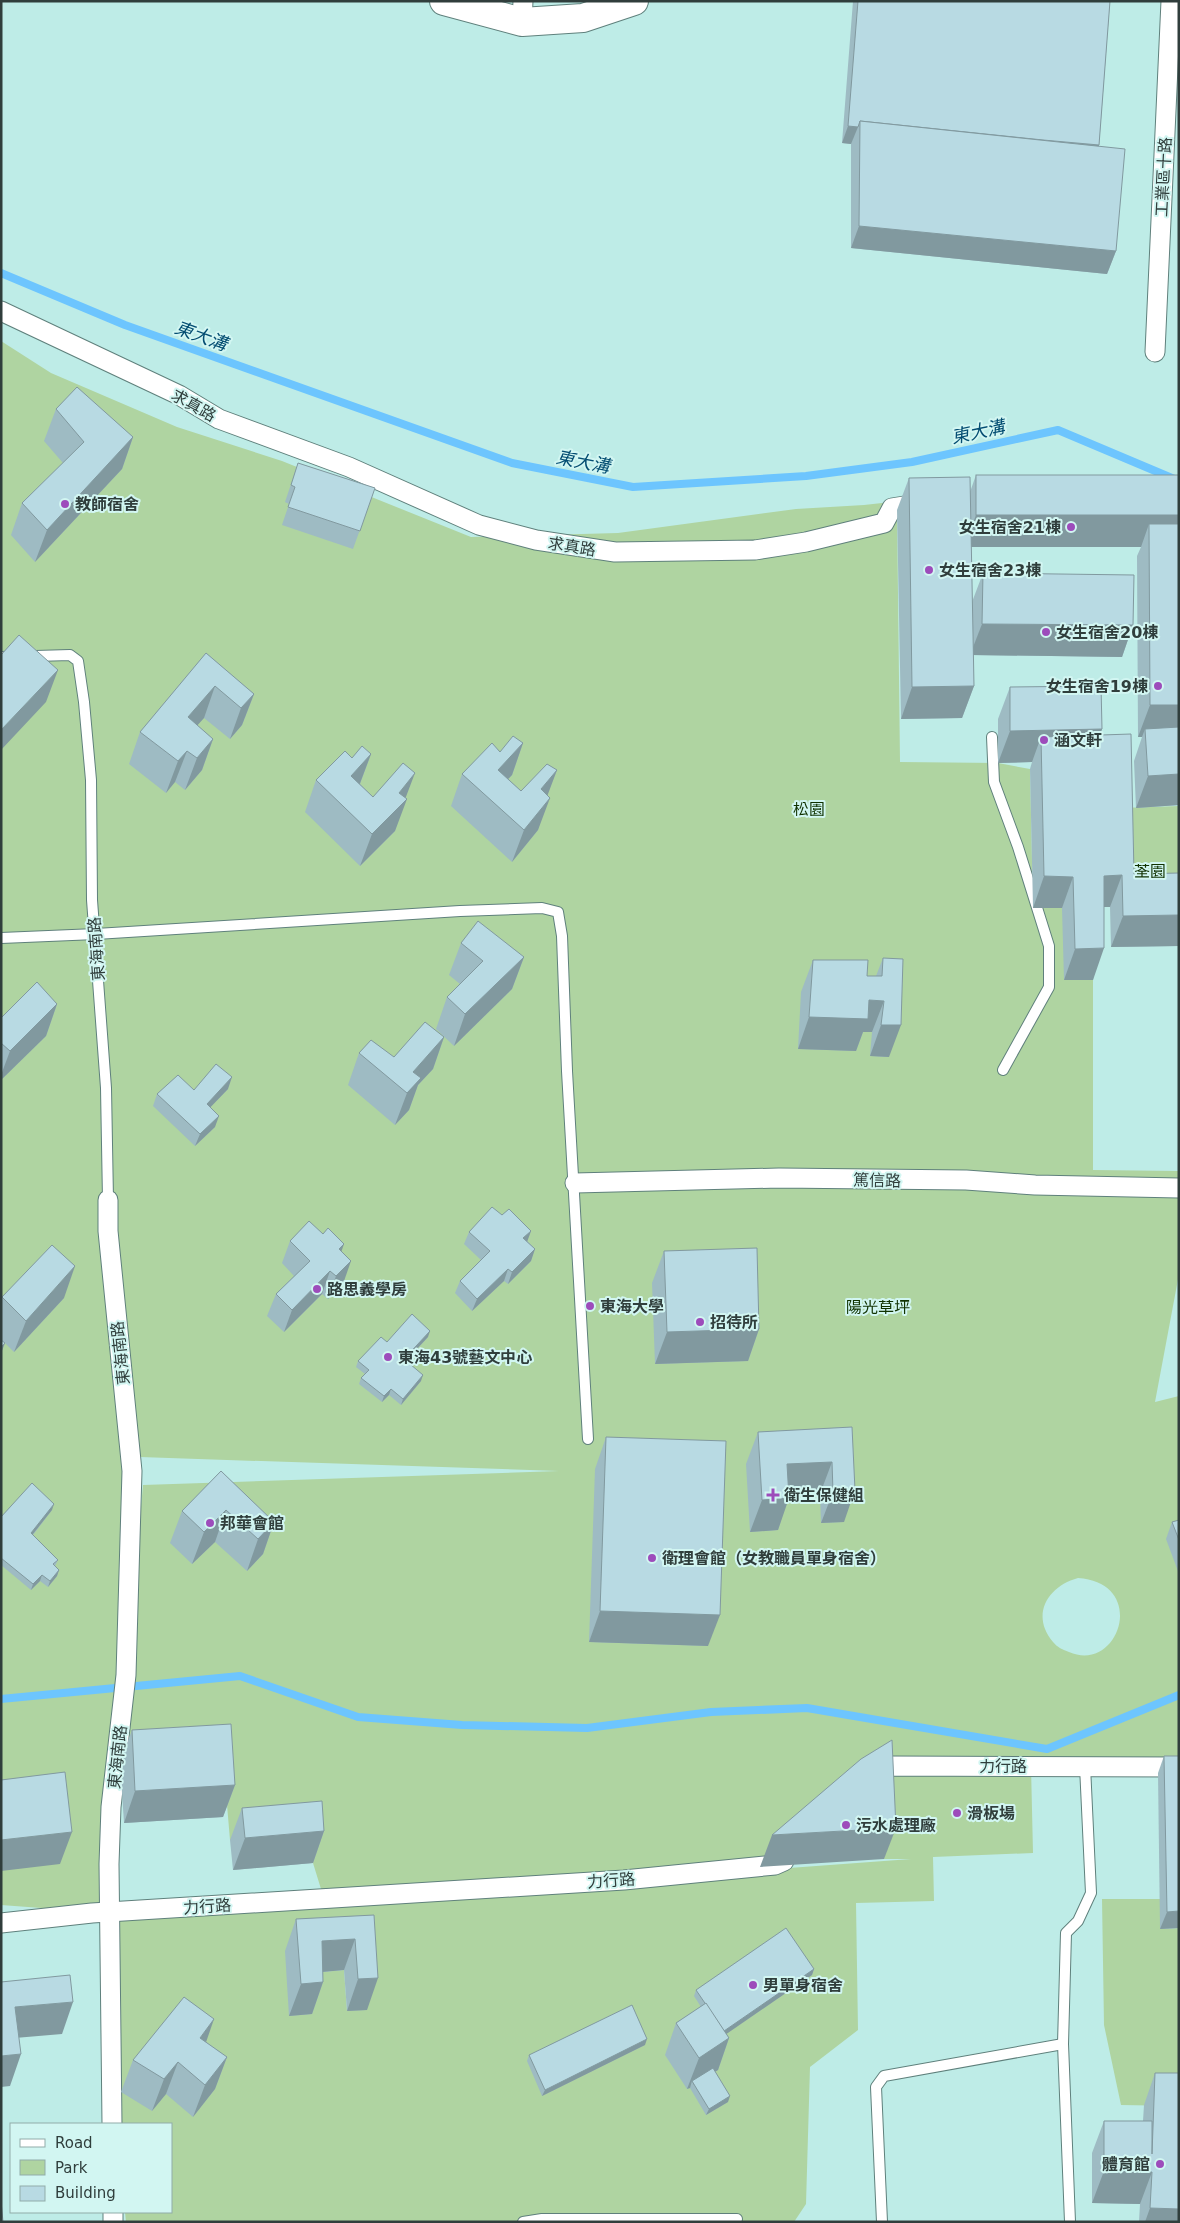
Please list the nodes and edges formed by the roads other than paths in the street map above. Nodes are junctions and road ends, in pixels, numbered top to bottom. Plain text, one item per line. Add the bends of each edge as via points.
1 (444, 1) edge
2 (634, 1) edge
3 (1171, 1) edge
4 (522, 12) edge
5 (1, 311) edge
6 (1155, 352) dead end
7 (938, 503) edge
8 (1, 657) edge
9 (992, 737) dead end
10 (96, 934) junction
11 (1, 938) edge
12 (1004, 1070) dead end
13 (575, 1183) junction
14 (1179, 1188) edge
15 (108, 1200) joint
16 (588, 1439) dead end
17 (1085, 1766) junction
18 (1179, 1767) edge
19 (857, 1786) edge
20 (801, 1850) edge
21 (109, 1912) junction
22 (1, 1923) edge
23 (1063, 2044) junction
24 (112, 2123) edge
25 (737, 2219) dead end
26 (523, 2222) edge
27 (882, 2222) edge
28 (1070, 2222) edge

1 - 4 street
2 - 4 street via 583,18
3 - 6 street, 工業區十路
5 - 7 street, 求真路 via 179,395 219,419 349,467 479,525 536,540 615,552 755,550 806,542 884,523 892,508
8 - 10 lane, 東海南路 via 70,655 78,661 91,780 92,900
9 - 12 lane via 994,782 1049,946 1049,987
10 - 11 lane
10 - 13 lane via 460,911 542,908 558,912
10 - 15 lane, 東海南路 via 106,1088
13 - 14 street, 篤信路 via 779,1178 966,1180
13 - 16 lane
15 - 21 street, 東海南路 via 108,1231 132,1471 126,1675 111,1807
17 - 18 street, 力行路
17 - 19 street, 力行路 via 890,1766 868,1770
17 - 23 lane via 1091,1893 1078,1922 1066,1933
20 - 21 street, 力行路 via 775,1865 624,1880
21 - 22 street, 力行路
21 - 24 street, 東海南路
23 - 27 lane via 884,2076 876,2087
23 - 28 lane
25 - 26 lane via 542,2219

